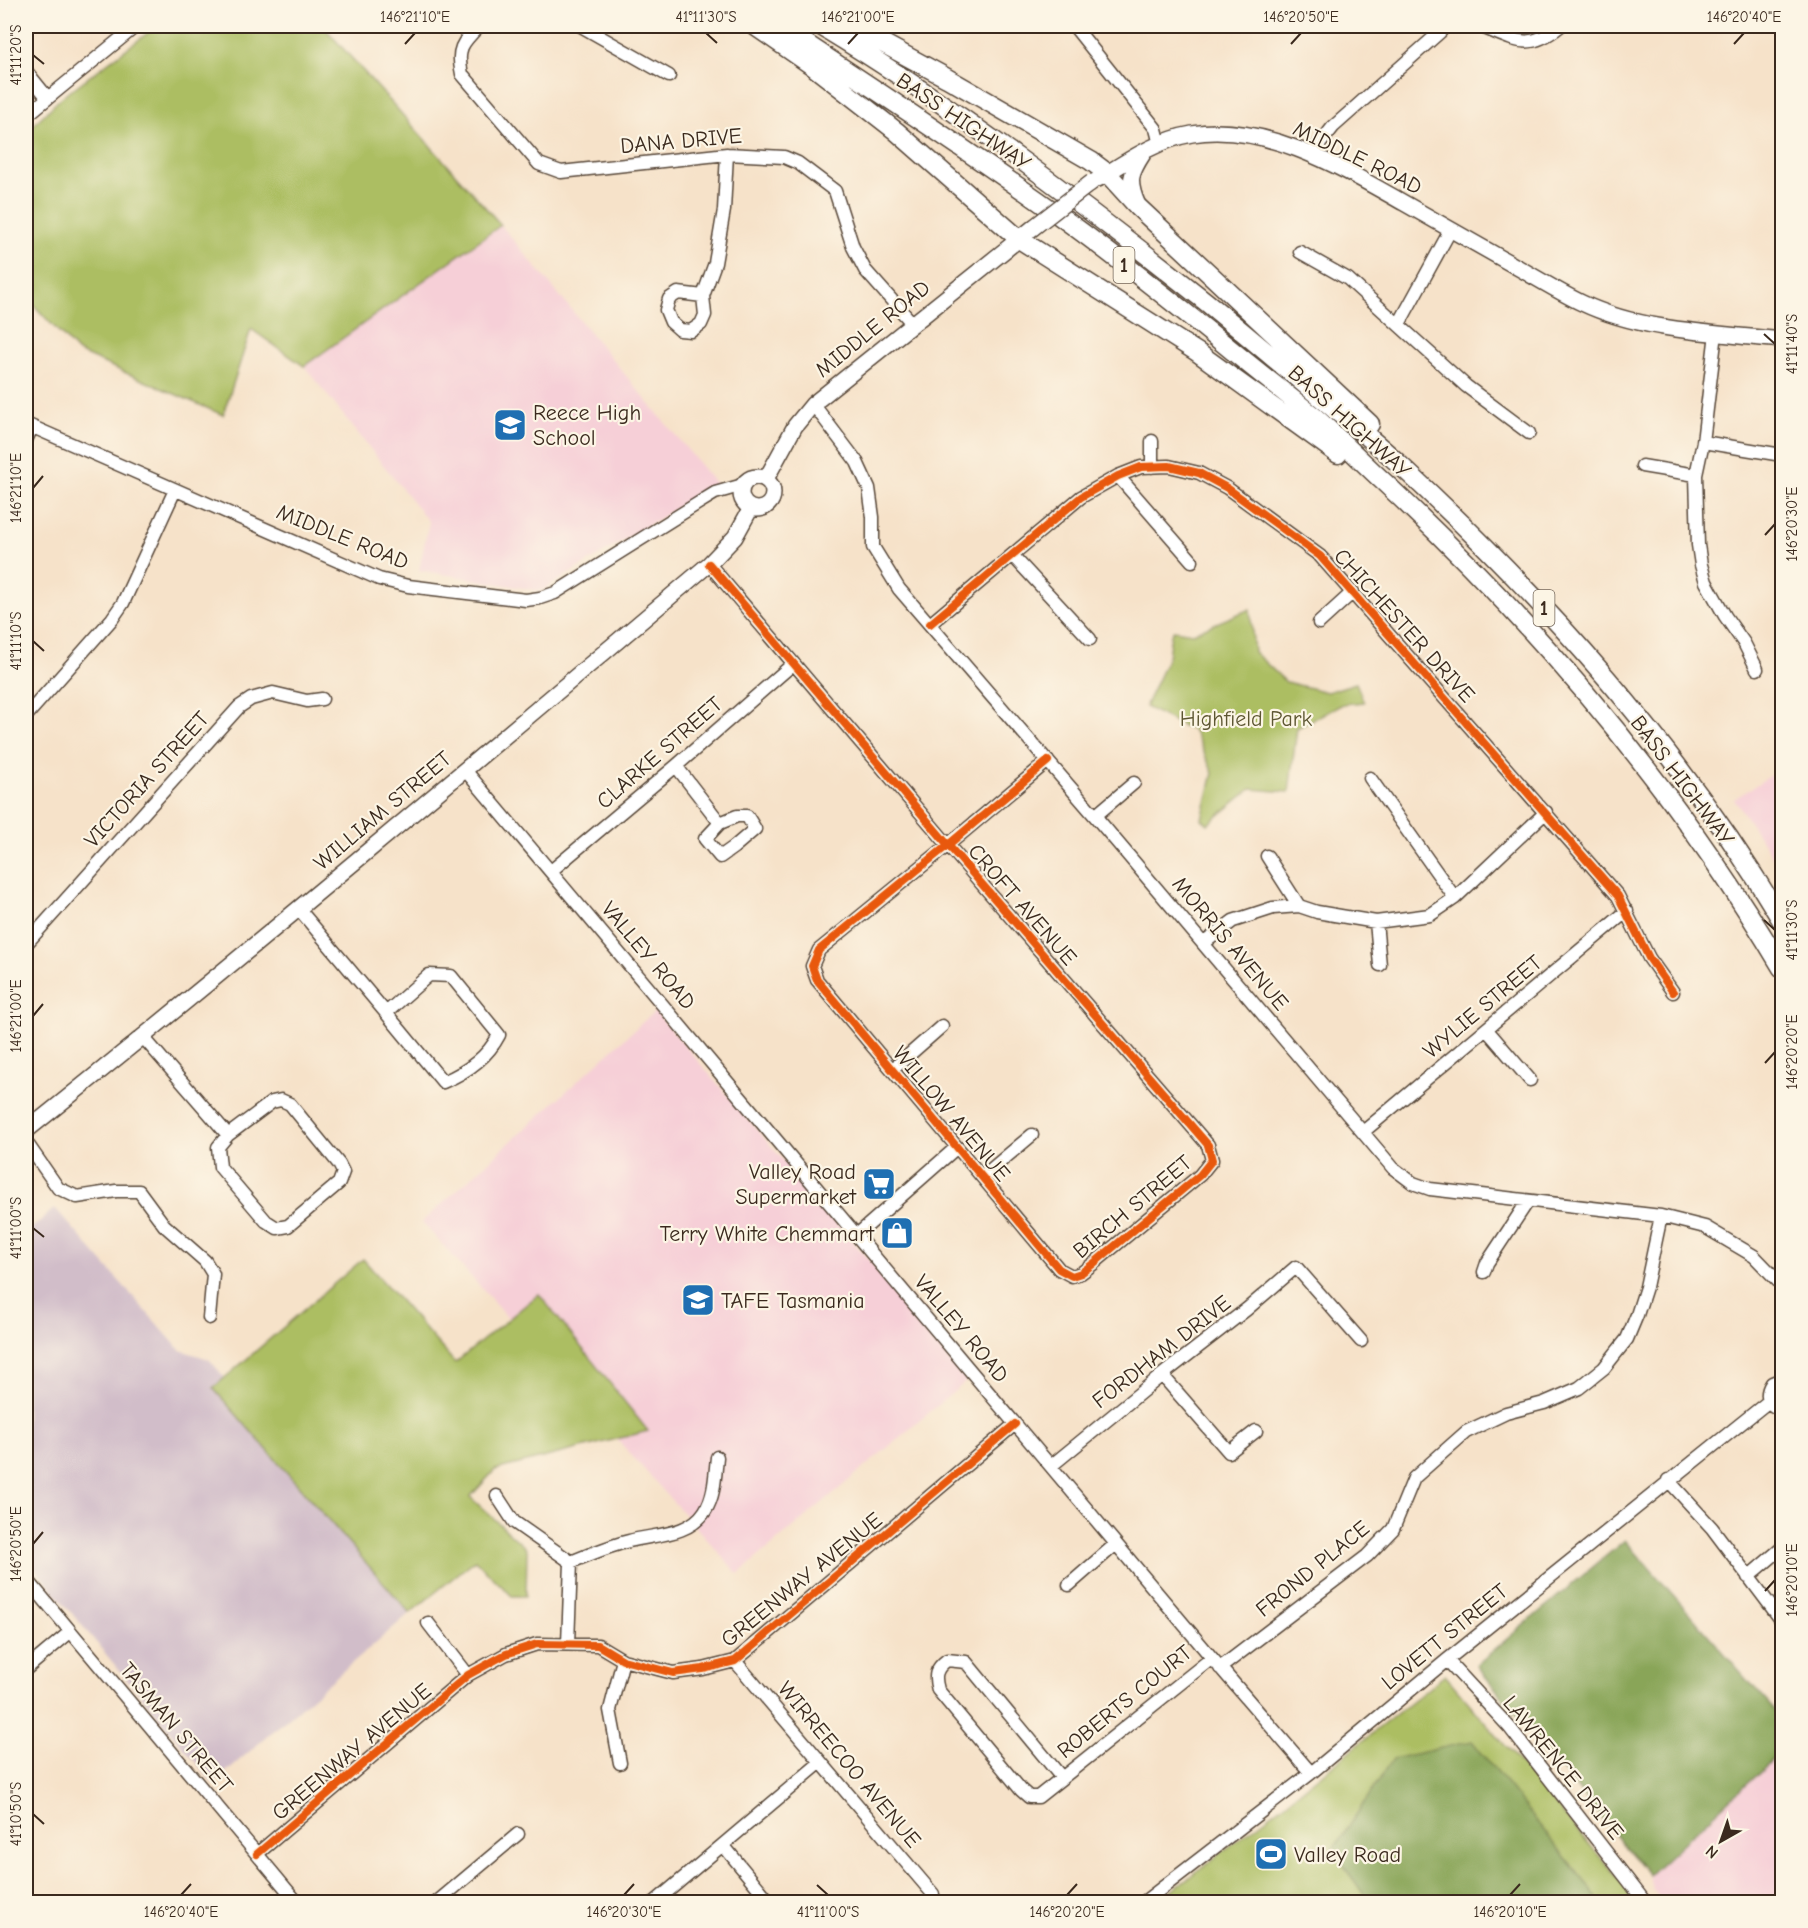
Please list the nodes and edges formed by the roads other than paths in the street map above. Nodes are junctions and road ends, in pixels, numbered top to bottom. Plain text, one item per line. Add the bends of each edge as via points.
1 (136, 26) edge
2 (479, 26) edge
3 (581, 26) edge
4 (755, 26) edge
5 (774, 26) edge
6 (821, 26) edge
7 (851, 26) edge
8 (1074, 26) edge
9 (1445, 26) edge
10 (1479, 26) edge
11 (1560, 26) edge
12 (26, 71) edge
13 (669, 76) dead end
14 (47, 97) junction
15 (26, 116) edge
16 (1160, 144) junction
17 (1145, 151) junction
18 (727, 154) junction
19 (1311, 155) junction
20 (1100, 177) junction
21 (1138, 207) junction
22 (996, 218) junction
23 (1451, 229) junction
24 (1019, 239) junction
25 (1300, 252) dead end
26 (997, 258) junction
27 (703, 296) dead end
28 (912, 323) junction
29 (1399, 324) junction
30 (1716, 333) junction
31 (1782, 340) edge
32 (813, 404) junction
33 (29, 425) edge
34 (1529, 433) dead end
35 (26, 440) edge
36 (1152, 441) dead end
37 (1703, 442) junction
38 (1782, 455) edge
39 (1642, 466) dead end
40 (1152, 467) junction
41 (1696, 475) junction
42 (1118, 477) junction
43 (766, 479) junction
44 (743, 485) junction
45 (175, 490) junction
46 (751, 508) junction
47 (1446, 540) junction
48 (1012, 555) junction
49 (1192, 561) dead end
50 (709, 564) junction
51 (1353, 592) junction
52 (1533, 595) junction
53 (1319, 623) dead end
54 (930, 624) junction
55 (1090, 639) dead end
56 (793, 664) junction
57 (1757, 669) dead end
58 (322, 699) dead end
59 (26, 716) edge
60 (1048, 761) junction
61 (676, 766) junction
62 (465, 770) junction
63 (1370, 778) dead end
64 (1134, 783) dead end
65 (1546, 812) junction
66 (1095, 816) junction
67 (720, 823) dead end
68 (948, 845) junction
69 (1267, 856) dead end
70 (551, 871) junction
71 (1455, 898) junction
72 (1299, 906) junction
73 (298, 908) junction
74 (1627, 911) junction
75 (1780, 915) edge
76 (1376, 922) junction
77 (28, 936) edge
78 (1204, 943) junction
79 (1380, 965) dead end
80 (1782, 968) edge
81 (1673, 992) dead end
82 (386, 1012) junction
83 (942, 1026) dead end
84 (1487, 1030) junction
85 (143, 1037) junction
86 (893, 1069) junction
87 (1530, 1080) dead end
88 (26, 1131) edge
89 (1363, 1132) junction
90 (228, 1135) junction
91 (1032, 1135) dead end
92 (26, 1142) edge
93 (957, 1147) junction
94 (1212, 1160) joint
95 (982, 1177) junction
96 (1527, 1201) junction
97 (1660, 1216) junction
98 (857, 1236) junction
99 (1484, 1272) dead end
100 (1072, 1276) joint
101 (1782, 1285) edge
102 (209, 1318) dead end
103 (1361, 1341) dead end
104 (1162, 1376) junction
105 (1782, 1379) edge
106 (1769, 1401) junction
107 (1782, 1409) edge
108 (1015, 1424) junction
109 (1256, 1431) dead end
110 (717, 1457) dead end
111 (1051, 1466) junction
112 (1668, 1480) junction
113 (497, 1496) dead end
114 (1116, 1544) junction
115 (1782, 1548) edge
116 (572, 1562) junction
117 (1748, 1577) junction
118 (26, 1578) edge
119 (1069, 1585) dead end
120 (1782, 1621) edge
121 (428, 1623) dead end
122 (70, 1632) junction
123 (568, 1644) junction
124 (1212, 1658) junction
125 (623, 1660) junction
126 (1447, 1660) junction
127 (735, 1661) junction
128 (1220, 1668) junction
129 (26, 1669) edge
130 (468, 1675) junction
131 (821, 1762) junction
132 (620, 1763) dead end
133 (1311, 1773) junction
134 (1062, 1778) junction
135 (518, 1834) dead end
136 (723, 1845) junction
137 (257, 1854) junction
138 (933, 1894) dead end
139 (297, 1902) edge
140 (436, 1902) edge
141 (655, 1902) edge
142 (770, 1902) edge
143 (1144, 1902) edge
144 (1645, 1902) edge

1 - 14 street
2 - 18 street, DANA DRIVE via 465,40 459,59 462,75 539,164 561,172
3 - 13 street
4 - 22 highway via 896,131
5 - 47 highway, BASS HIGHWAY / 1 via 812,47 1070,224 1315,418
6 - 52 highway, BASS HIGHWAY / 1 via 984,134 1140,249 1397,462
7 - 20 highway via 1091,161
8 - 16 street via 1156,129
9 - 19 street via 1333,127
10 - 11 street via 1532,43
12 - 14 street
14 - 15 street
16 - 17 main road, MIDDLE ROAD
16 - 19 main road, MIDDLE ROAD via 1191,134 1239,135 1272,140
17 - 20 main road, MIDDLE ROAD
17 - 21 main road via 1134,167 1130,185
18 - 27 street via 715,263
18 - 28 street, DANA DRIVE via 784,156 835,191 853,247 865,270
19 - 23 main road, MIDDLE ROAD
20 - 21 highway
20 - 24 main road, MIDDLE ROAD, bridge
21 - 52 highway via 1426,476
22 - 24 highway
22 - 26 main road via 1000,237
23 - 29 street
23 - 30 main road, MIDDLE ROAD via 1611,315
24 - 26 main road, MIDDLE ROAD
24 - 47 highway via 1197,352 1321,440
25 - 29 street via 1348,279
26 - 28 main road, MIDDLE ROAD
28 - 32 main road, MIDDLE ROAD
29 - 34 street via 1466,386
30 - 31 main road, MIDDLE ROAD
30 - 37 street
32 - 43 main road, MIDDLE ROAD via 795,426
32 - 54 street, MORRIS AVENUE via 856,462 869,488 873,547 899,589
33 - 35 street
33 - 45 street, MIDDLE ROAD
36 - 40 street
37 - 38 street
37 - 41 street
39 - 41 street
40 - 42 street, CHICHESTER DRIVE via 1141,467
40 - 51 street, CHICHESTER DRIVE via 1169,466 1198,473 1227,488 1320,556
41 - 57 street via 1698,545 1706,582
42 - 48 street, CHICHESTER DRIVE via 1081,497
42 - 49 street
43 - 44 main road via 757,476
43 - 46 main road via 773,488 773,498 766,507
44 - 45 street, MIDDLE ROAD via 715,493 555,593 526,600 379,579
44 - 46 main road via 741,496
45 - 59 street via 123,603
46 - 50 main road, WILLIAM STREET via 735,537
47 - 80 highway, BASS HIGHWAY / 1 via 1544,644 1617,730 1696,835
48 - 54 street, CHICHESTER DRIVE
48 - 55 street
50 - 56 street, CROFT AVENUE
50 - 62 main road, WILLIAM STREET
51 - 53 street
51 - 65 street, CHICHESTER DRIVE
52 - 75 highway, BASS HIGHWAY / 1 via 1652,733 1719,822
54 - 60 street, MORRIS AVENUE
56 - 61 street, CLARKE STREET
56 - 68 street, CROFT AVENUE
58 - 77 street, VICTORIA STREET via 307,702 273,693 239,707
60 - 66 street, MORRIS AVENUE
60 - 68 street
61 - 67 street
61 - 70 street, CLARKE STREET
62 - 70 street, VALLEY ROAD
62 - 73 main road, WILLIAM STREET
63 - 71 street
64 - 66 street
65 - 71 street
65 - 74 street, CHICHESTER DRIVE
66 - 78 street, MORRIS AVENUE
68 - 86 street, WILLOW AVENUE via 819,950 812,966 817,980
68 - 94 street, CROFT AVENUE via 1208,1145
69 - 72 street
70 - 98 street, VALLEY ROAD
71 - 76 street via 1430,915
72 - 76 street
72 - 78 street via 1273,908 1233,921
73 - 82 street
73 - 85 main road, WILLIAM STREET
74 - 81 street, CHICHESTER DRIVE via 1649,958
74 - 84 street, WYLIE STREET
76 - 79 street
78 - 89 street, MORRIS AVENUE
82 - 82 street via 429,975 451,976 499,1035 491,1050 462,1073 442,1082
83 - 86 street
84 - 87 street
84 - 89 street, WYLIE STREET
85 - 88 main road, WILLIAM STREET
85 - 90 street
86 - 93 street, WILLOW AVENUE
89 - 96 street, MORRIS AVENUE via 1393,1168 1413,1183 1430,1189
90 - 90 street via 272,1102 281,1100 291,1104 343,1172 339,1182 288,1226 277,1228 266,1221 220,1167 218,1147
91 - 95 street
92 - 102 street via 58,1188 77,1197 139,1191 164,1225 205,1261 213,1274
93 - 95 street, WILLOW AVENUE
93 - 98 street
94 - 100 street, BIRCH STREET via 1200,1175 1110,1250
95 - 100 street, WILLOW AVENUE via 1059,1269
96 - 97 street, MORRIS AVENUE
96 - 99 street
97 - 101 street, MORRIS AVENUE via 1705,1227 1754,1256
97 - 128 street, FROND PLACE via 1637,1315 1626,1339 1604,1368 1579,1388 1506,1413 1466,1432 1414,1478 1393,1529 1367,1556
98 - 108 street, VALLEY ROAD
103 - 104 street, FORDHAM DRIVE via 1296,1267
104 - 109 street via 1229,1452
104 - 111 street, FORDHAM DRIVE
105 - 106 street, LOVETT STREET via 1769,1387
106 - 107 street
106 - 112 street, LOVETT STREET
108 - 111 street, VALLEY ROAD
108 - 127 street, GREENWAY AVENUE
110 - 116 street via 713,1493 697,1521 676,1532 628,1541
111 - 114 street, VALLEY ROAD
112 - 117 street via 1712,1528
112 - 126 street, LOVETT STREET
113 - 116 street via 513,1522
114 - 119 street
114 - 124 street, VALLEY ROAD
115 - 117 street
116 - 123 street
117 - 120 street
118 - 122 street, TASMAN STREET
121 - 130 street
122 - 129 street
122 - 137 street, TASMAN STREET
123 - 125 street, GREENWAY AVENUE via 598,1645
123 - 130 street, GREENWAY AVENUE via 537,1644 506,1654
124 - 128 street, VALLEY ROAD
124 - 134 street, ROBERTS COURT
125 - 127 street, GREENWAY AVENUE via 673,1672
125 - 132 street via 610,1710
126 - 133 street, LOVETT STREET
126 - 144 street, LAWRENCE DRIVE via 1510,1728
127 - 131 street, WIRREECOO AVENUE
128 - 133 street, VALLEY ROAD
130 - 137 street, GREENWAY AVENUE
131 - 136 street
131 - 138 street, WIRREECOO AVENUE
133 - 143 street, LOVETT STREET
134 - 134 street, ROBERTS COURT via 966,1662 947,1660 939,1666 934,1678 938,1690 1021,1790 1029,1797 1038,1797
135 - 140 street
136 - 141 street
136 - 142 street
137 - 139 street, TASMAN STREET

